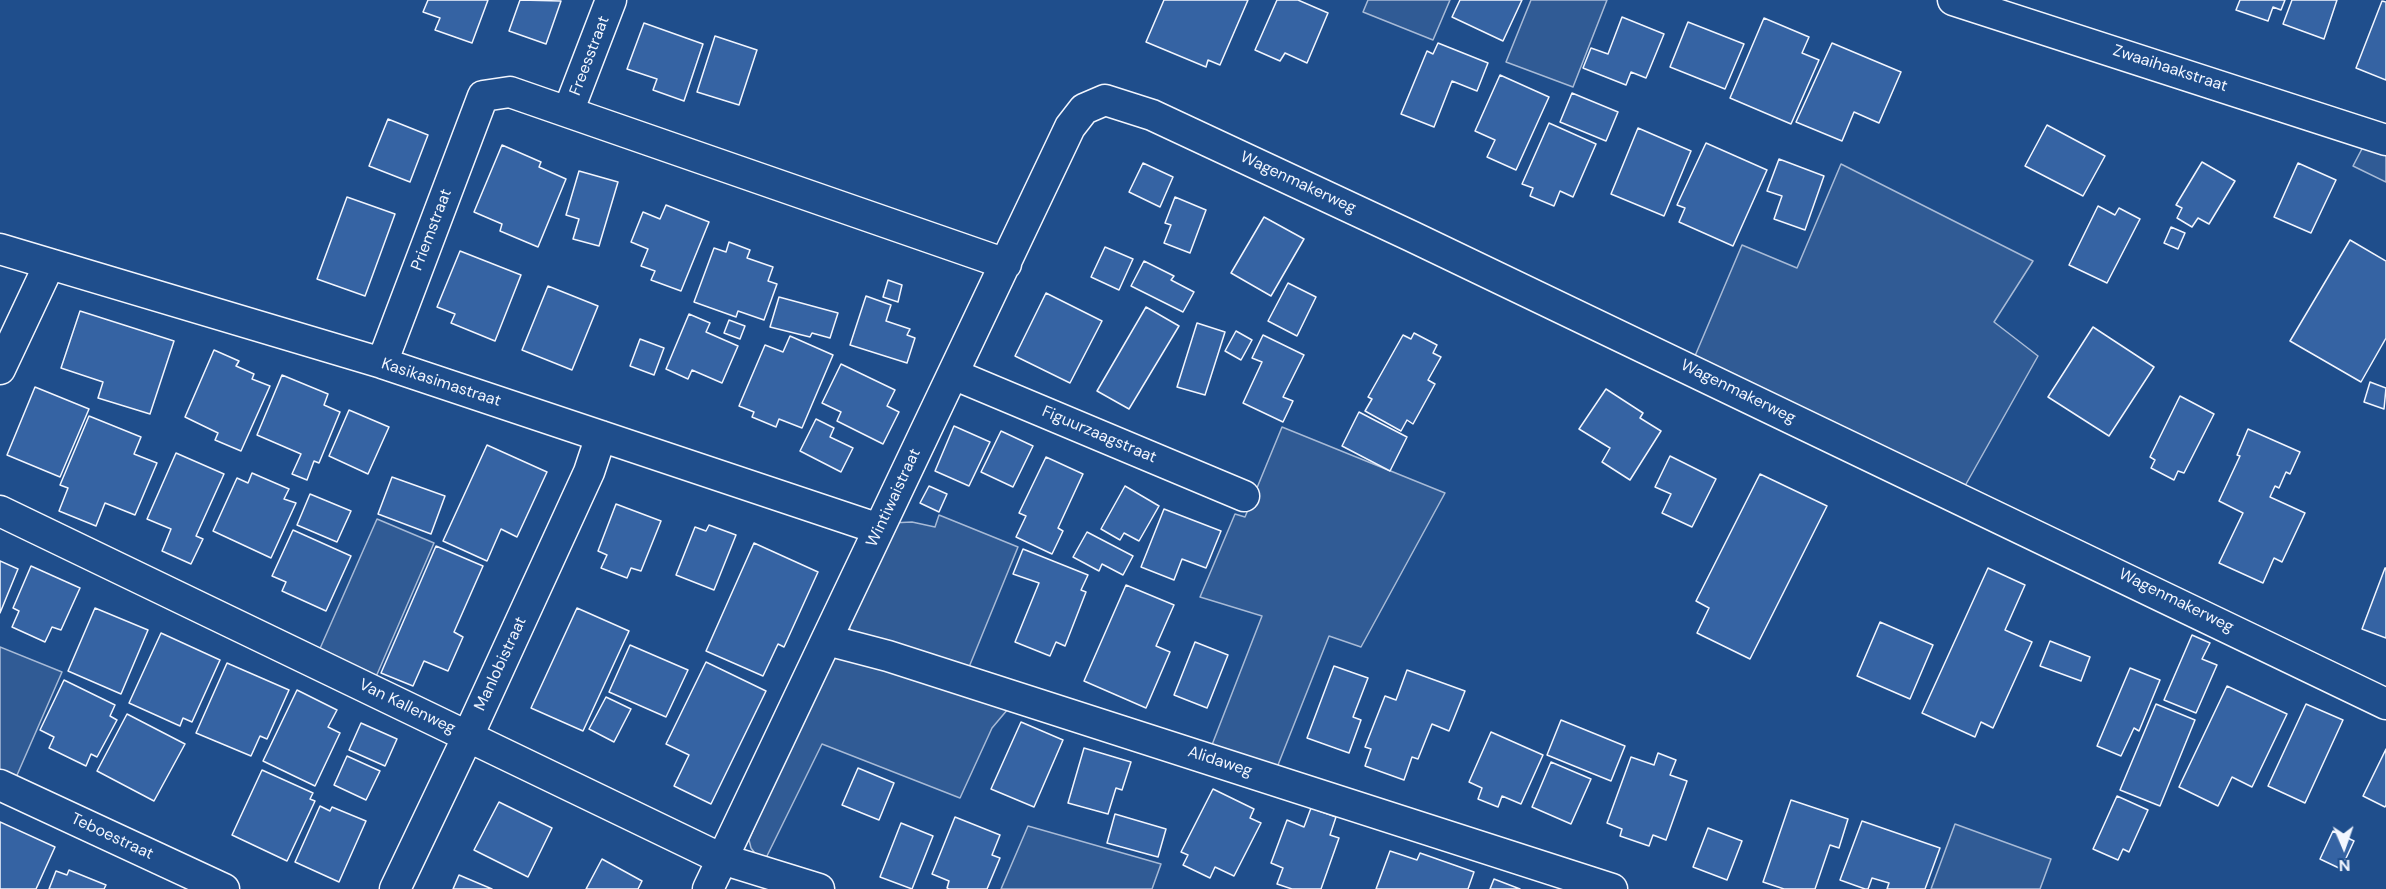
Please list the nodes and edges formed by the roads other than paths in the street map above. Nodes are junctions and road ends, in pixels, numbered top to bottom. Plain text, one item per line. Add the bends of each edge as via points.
1 (611, 0) edge
2 (1953, 0) edge
3 (1084, 109) joint
4 (568, 112) junction
5 (2386, 140) edge
6 (0, 249) edge
7 (1006, 264) junction
8 (49, 265) junction
9 (382, 363) junction
10 (0, 369) edge
11 (953, 374) junction
12 (601, 436) junction
13 (1244, 496) dead end
14 (0, 511) edge
15 (879, 529) junction
16 (827, 640) junction
17 (2386, 704) edge
18 (468, 736) junction
19 (0, 785) edge
20 (722, 860) junction
21 (224, 889) edge
22 (395, 889) edge
23 (708, 889) edge
24 (819, 889) edge
25 (1612, 889) edge

1 - 4 street, Freesstraat
2 - 5 street, Zwaaihaakstraat
3 - 7 street, Wintiwaistraat via 1070,126
3 - 17 street, Wagenmakerweg via 1105,100 1152,116 1476,267
4 - 7 street
4 - 9 street, Priemstraat via 510,92 483,96
6 - 8 street, Kasikasimastraat
7 - 11 street, Wintiwaistraat
8 - 9 street, Kasikasimastraat
8 - 10 street
9 - 12 street, Kasikasimastraat
11 - 13 street, Figuurzaagstraat
11 - 15 street, Wintiwaistraat
12 - 15 street, Kasikasimastraat
12 - 18 street, Manlobistraat via 589,472
14 - 18 street, Van Kallenweg
15 - 16 street, Wintiwaistraat
16 - 20 street, Wintiwaistraat
16 - 25 street, Alidaweg via 888,656
18 - 20 street, Van Kallenweg
18 - 22 street, Manlobistraat
19 - 21 street, Teboestraat
20 - 23 street, Wintiwaistraat
20 - 24 street, Van Kallenweg

